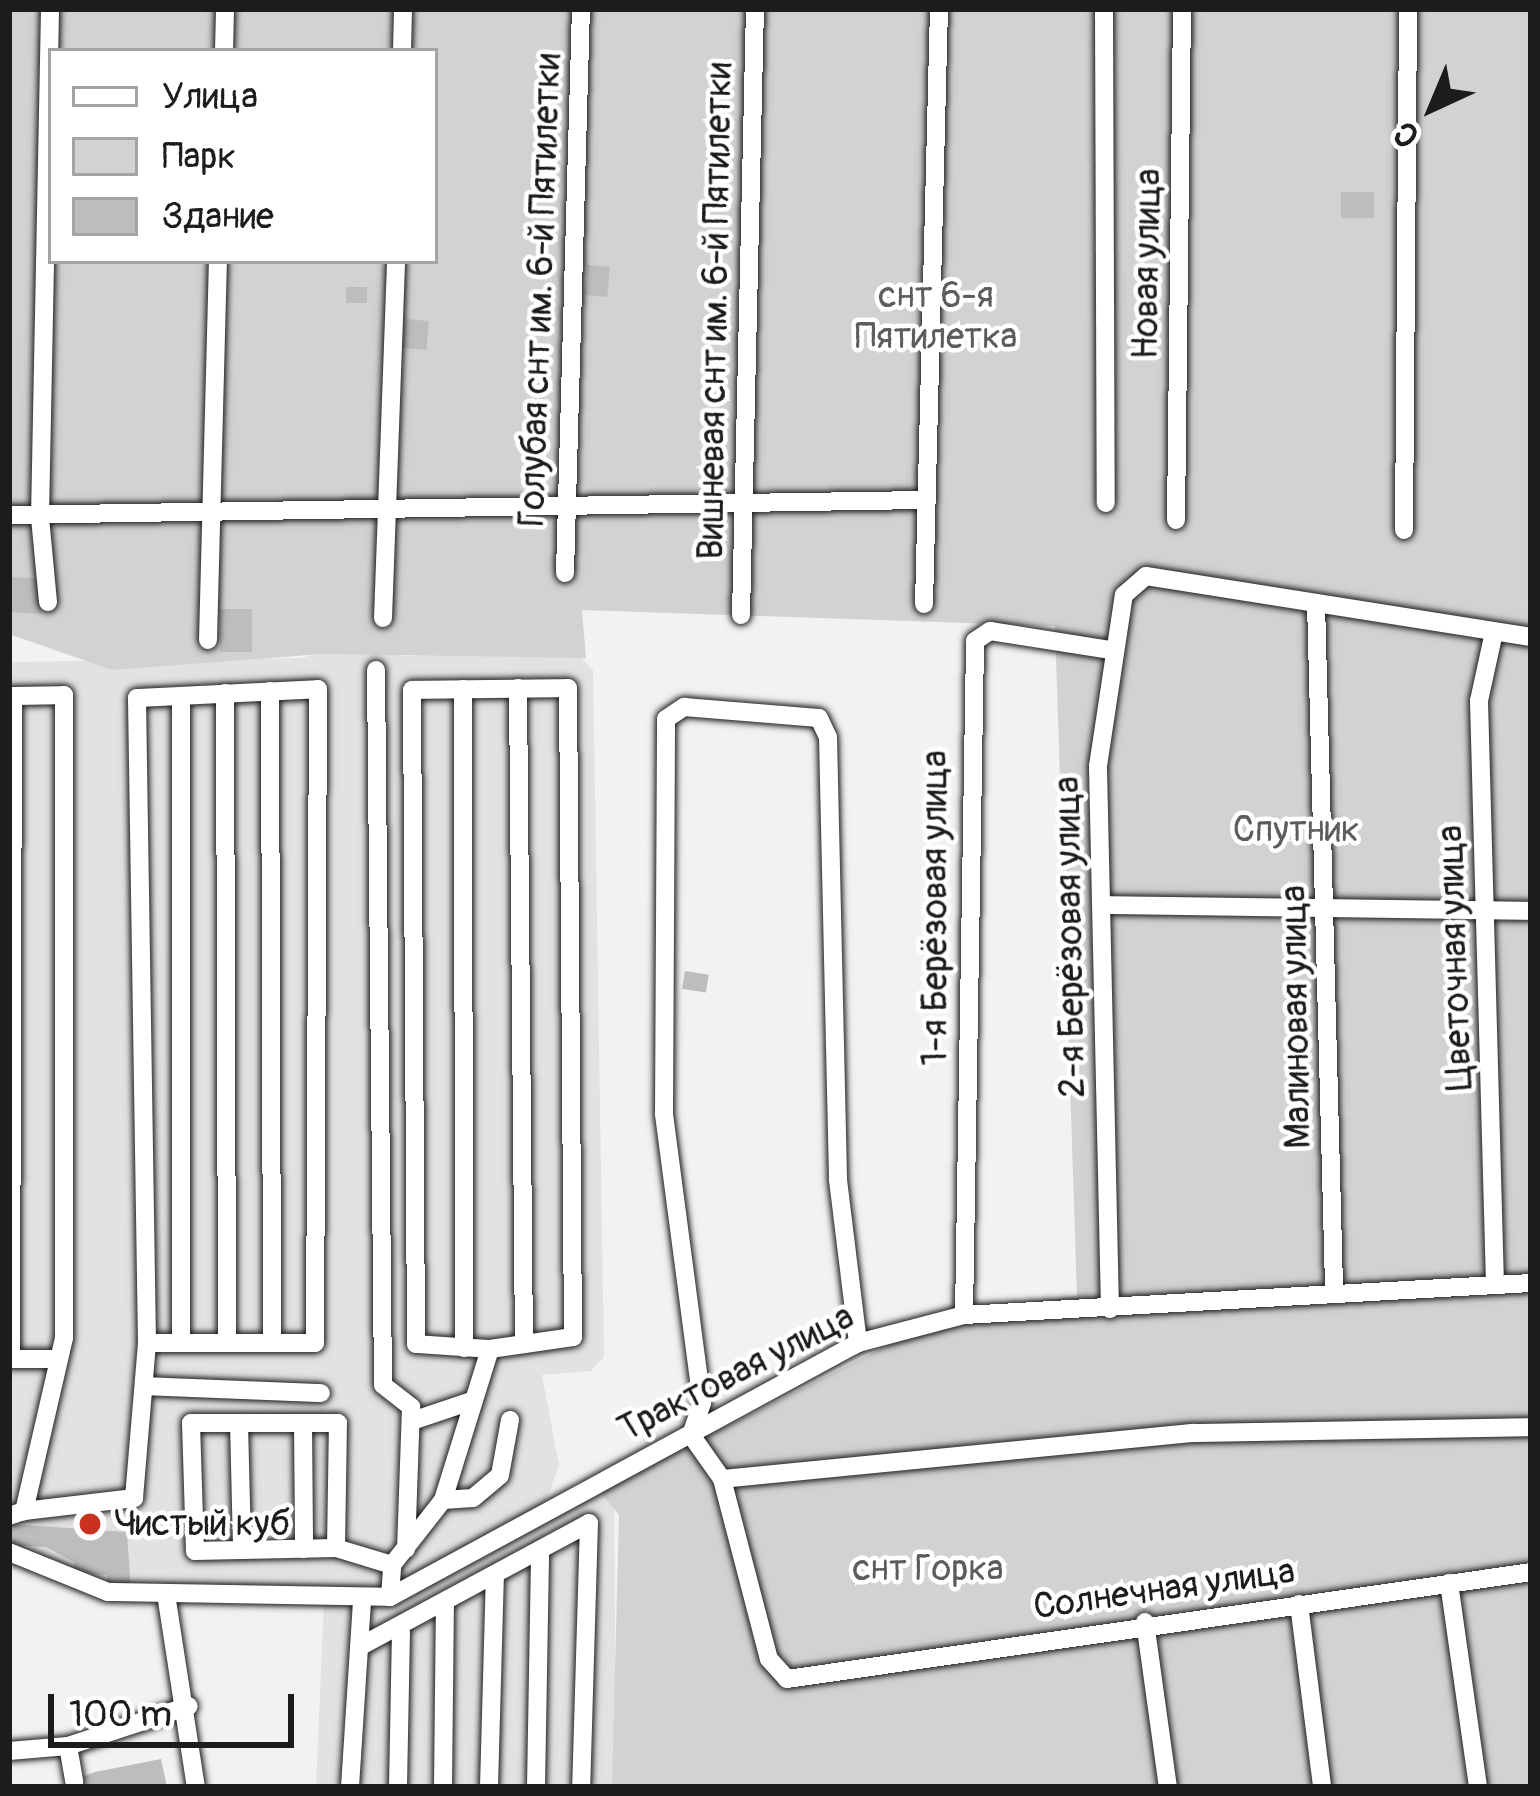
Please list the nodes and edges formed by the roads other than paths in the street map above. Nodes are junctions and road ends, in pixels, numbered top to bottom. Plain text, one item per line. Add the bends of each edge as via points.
1 (50, 9) edge
2 (225, 9) edge
3 (403, 9) edge
4 (581, 9) edge
5 (755, 9) edge
6 (939, 9) edge
7 (1103, 9) edge
8 (1182, 9) edge
9 (1408, 9) edge
10 (49, 48) edge
11 (224, 48) edge
12 (402, 48) edge
13 (48, 111) edge
14 (218, 264) edge
15 (396, 264) edge
16 (925, 500) junction
17 (1106, 503) dead end
18 (390, 506) junction
19 (566, 508) junction
20 (745, 509) junction
21 (212, 512) junction
22 (9, 515) edge
23 (40, 517) junction
24 (1176, 520) dead end
25 (1404, 530) dead end
26 (565, 572) dead end
27 (48, 602) dead end
28 (1316, 603) junction
29 (924, 604) dead end
30 (741, 615) dead end
31 (382, 617) dead end
32 (1494, 632) junction
33 (1531, 637) edge
34 (208, 640) dead end
35 (1110, 650) junction
36 (376, 670) dead end
37 (518, 688) junction
38 (463, 689) junction
39 (271, 691) junction
40 (225, 693) junction
41 (181, 695) junction
42 (11, 696) edge
43 (1326, 903) junction
44 (1103, 905) junction
45 (1490, 906) junction
46 (1531, 910) edge
47 (1531, 1283) edge
48 (1495, 1285) junction
49 (1334, 1286) junction
50 (1110, 1309) junction
51 (964, 1315) junction
52 (147, 1343) junction
53 (181, 1343) junction
54 (227, 1343) junction
55 (272, 1343) junction
56 (858, 1343) junction
57 (524, 1344) junction
58 (464, 1348) junction
59 (490, 1349) junction
60 (10, 1359) edge
61 (56, 1359) junction
62 (145, 1386) junction
63 (321, 1393) dead end
64 (474, 1400) junction
65 (510, 1420) dead end
66 (412, 1421) junction
67 (239, 1423) junction
68 (303, 1423) junction
69 (1531, 1427) edge
70 (691, 1435) junction
71 (722, 1479) junction
72 (443, 1500) junction
73 (17, 1513) edge
74 (336, 1548) junction
75 (304, 1549) junction
76 (406, 1549) junction
77 (242, 1550) junction
78 (540, 1551) junction
79 (9, 1552) edge
80 (392, 1565) junction
81 (1531, 1572) edge
82 (495, 1577) junction
83 (1449, 1583) junction
84 (166, 1594) junction
85 (390, 1597) junction
86 (362, 1601) junction
87 (1299, 1604) junction
88 (445, 1606) junction
89 (1145, 1622) junction
90 (401, 1632) junction
91 (359, 1647) junction
92 (188, 1706) junction
93 (68, 1746) junction
94 (9, 1750) edge
95 (74, 1781) dead end
96 (196, 1787) edge
97 (350, 1787) edge
98 (398, 1787) edge
99 (443, 1787) edge
100 (489, 1787) edge
101 (536, 1787) edge
102 (581, 1787) edge
103 (1168, 1787) edge
104 (1322, 1787) edge
105 (1478, 1787) edge

1 - 10 street
2 - 11 street
3 - 12 street
4 - 19 street, Голубая снт им. 6-й Пятилетки
5 - 20 street, Вишневая снт им. 6-й Пятилетки
6 - 16 street
7 - 17 street
8 - 24 street, Новая улица
9 - 25 street
13 - 23 street
14 - 21 street
15 - 18 street
16 - 20 street
16 - 29 street
18 - 19 street
18 - 21 street
18 - 31 street
19 - 20 street
19 - 26 street, Голубая снт им. 6-й Пятилетки
20 - 30 street, Вишневая снт им. 6-й Пятилетки
21 - 23 street
21 - 34 street
22 - 23 street
23 - 27 street
28 - 32 street
28 - 35 street, 2-я Берёзовая улица via 1146,576 1124,595
28 - 43 street, Малиновая улица
32 - 33 street
32 - 45 street, Цветочная улица via 1479,701
35 - 44 street, 2-я Берёзовая улица via 1098,766
35 - 51 street, 1-я Берёзовая улица via 990,631 975,641
36 - 66 street via 383,1385
37 - 38 street
37 - 57 street
37 - 57 street via 568,688 573,1337
38 - 58 street
38 - 58 street via 412,690 412,713 416,1344
39 - 40 street
39 - 55 street
39 - 55 street via 318,688 314,1343
40 - 41 street
40 - 54 street
41 - 52 street via 137,698 138,1324
41 - 53 street
42 - 60 street
42 - 61 street via 64,695
43 - 44 street
43 - 45 street
43 - 49 street, Малиновая улица
44 - 50 street, 2-я Берёзовая улица
45 - 46 street
45 - 48 street, Цветочная улица
47 - 48 street, Трактовая улица
48 - 49 street, Трактовая улица
49 - 50 street, Трактовая улица
50 - 51 street, Трактовая улица
51 - 56 street, Трактовая улица
52 - 53 street
52 - 62 street
53 - 54 street
54 - 55 street
56 - 70 street, Трактовая улица
56 - 70 street via 838,1180 828,737 819,718 684,707 666,719 664,1113 702,1403
57 - 59 street
58 - 59 street
59 - 64 street
60 - 61 street
61 - 73 street
62 - 63 street
62 - 73 street via 134,1498
64 - 66 street
64 - 72 street
65 - 72 street via 500,1475 473,1498
66 - 76 street
67 - 68 street
67 - 77 street
67 - 77 street via 191,1423 195,1551
68 - 74 street via 338,1424
68 - 75 street
69 - 71 street via 1193,1433
70 - 71 street, Солнечная улица
70 - 85 street, Трактовая улица
71 - 89 street, Солнечная улица via 769,1659 788,1679
72 - 76 street
74 - 75 street
74 - 80 street
75 - 77 street
76 - 80 street
78 - 82 street
78 - 101 street
78 - 102 street via 589,1523
79 - 84 street, Трактовая улица via 109,1592
80 - 85 street
81 - 83 street, Солнечная улица
82 - 88 street
82 - 100 street
83 - 87 street, Солнечная улица
83 - 105 street
84 - 86 street, Трактовая улица
84 - 92 street
85 - 86 street, Трактовая улица
86 - 91 street
87 - 89 street, Солнечная улица
87 - 104 street
88 - 90 street
88 - 99 street
89 - 103 street
90 - 91 street
90 - 98 street
91 - 97 street
92 - 93 street
92 - 96 street
93 - 94 street
93 - 95 street

